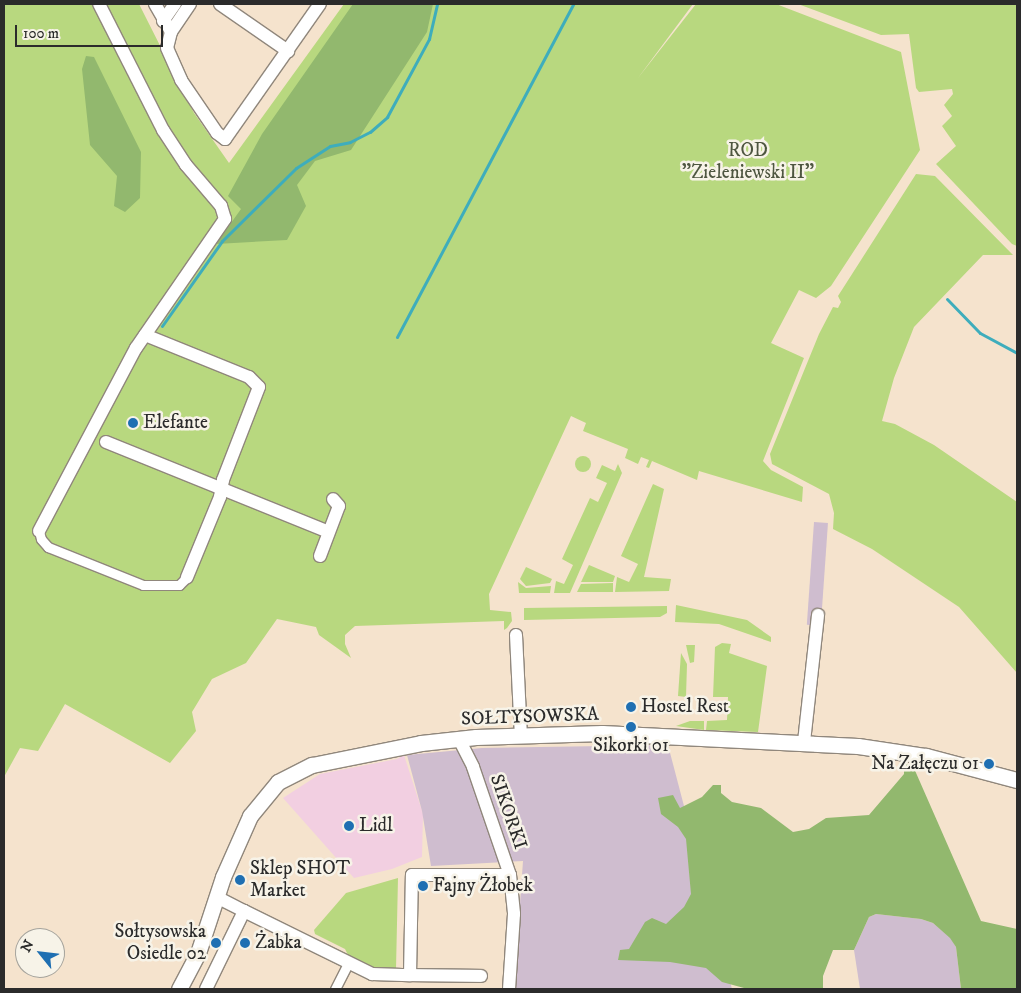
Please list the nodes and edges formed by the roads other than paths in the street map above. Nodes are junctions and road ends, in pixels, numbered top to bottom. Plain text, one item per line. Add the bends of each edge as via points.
1 (99, 4) edge
2 (154, 4) edge
3 (175, 4) edge
4 (190, 4) edge
5 (220, 4) edge
6 (320, 4) edge
7 (167, 26) junction
8 (288, 51) junction
9 (144, 335) junction
10 (106, 442) dead end
11 (222, 488) junction
12 (334, 499) dead end
13 (39, 531) joint
14 (329, 532) junction
15 (320, 556) dead end
16 (188, 577) joint
17 (818, 615) dead end
18 (516, 635) dead end
19 (521, 736) junction
20 (459, 739) junction
21 (804, 742) junction
22 (1017, 780) edge
23 (510, 875) junction
24 (217, 897) junction
25 (244, 911) junction
26 (348, 963) junction
27 (410, 975) junction
28 (481, 976) dead end
29 (179, 989) edge
30 (206, 989) edge
31 (335, 989) edge
32 (509, 989) edge

1 - 9 street via 163,130 225,213 222,228
2 - 7 street
3 - 7 street
4 - 7 street
5 - 8 street
6 - 8 street
7 - 8 street via 167,48 181,80 217,133 225,139
9 - 11 street via 249,377 258,384 258,395
9 - 13 street
10 - 11 street
11 - 14 street
11 - 16 street
12 - 14 street via 339,506
13 - 16 street via 48,547 143,586 179,585
14 - 15 street
17 - 21 street
18 - 19 street
19 - 20 street, SOŁTYSOWSKA
19 - 21 street, SOŁTYSOWSKA via 602,733
20 - 23 street, SIKORKI
20 - 24 street, SOŁTYSOWSKA via 325,762 284,778 265,795 250,816
21 - 22 street, SOŁTYSOWSKA via 926,756
23 - 27 street via 412,875
23 - 32 street, SIKORKI via 514,914
24 - 25 street
24 - 29 street, SOŁTYSOWSKA via 198,953
25 - 26 street
25 - 30 street
26 - 27 street via 372,974
26 - 31 street
27 - 28 street

